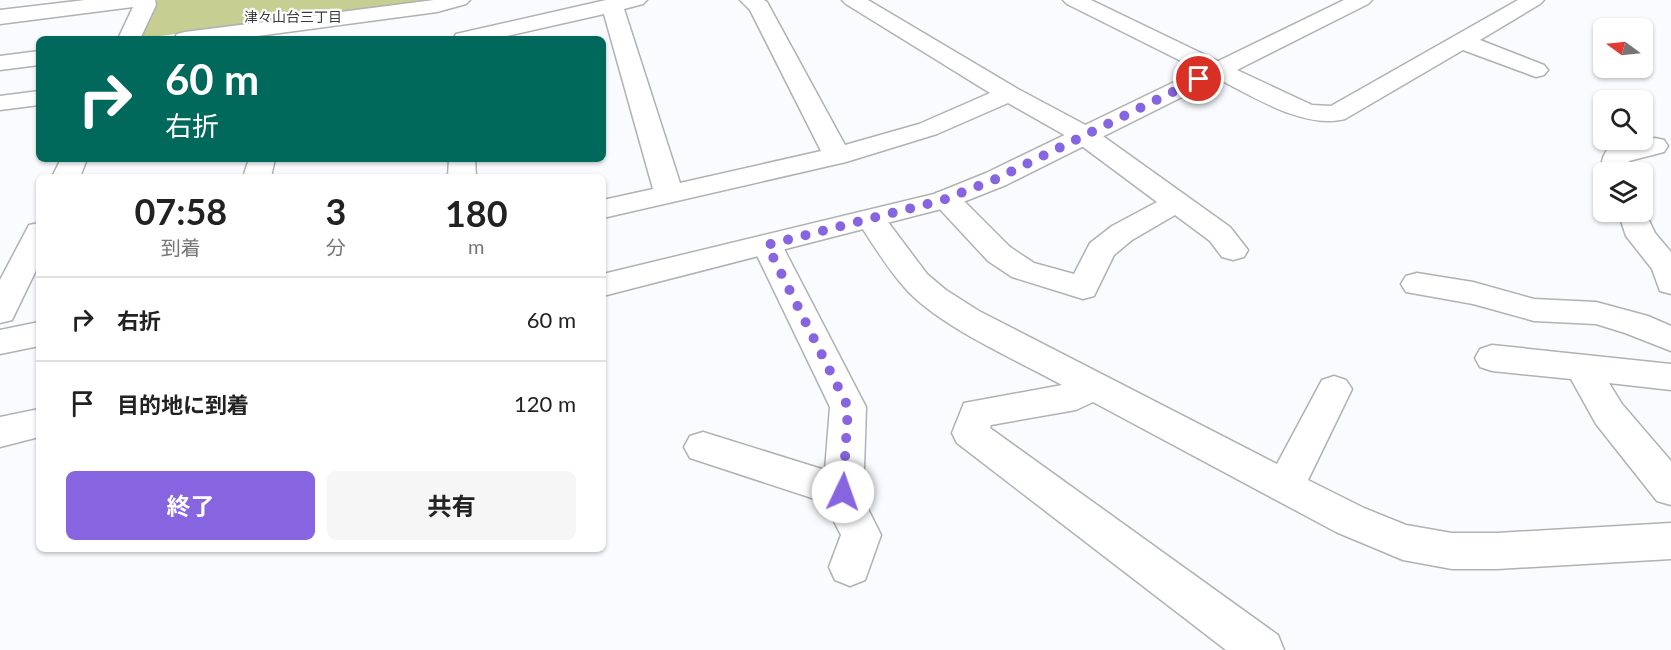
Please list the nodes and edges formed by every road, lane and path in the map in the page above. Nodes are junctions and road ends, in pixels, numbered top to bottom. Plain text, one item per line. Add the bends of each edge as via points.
1 (137, 0) edge
2 (144, 0) edge
3 (459, 0) edge
4 (751, 0) edge
5 (853, 0) edge
6 (1074, 0) edge
7 (1322, 0) edge
8 (1533, 0) edge
9 (612, 3) edge
10 (1352, 4) edge
11 (0, 17) edge
12 (130, 36) edge
13 (208, 36) edge
14 (476, 36) edge
15 (1461, 42) junction
16 (36, 58) edge
17 (0, 63) edge
18 (1218, 70) junction
19 (1536, 70) dead end
20 (1010, 94) junction
21 (36, 98) edge
22 (0, 103) edge
23 (1084, 135) junction
24 (1655, 146) dead end
25 (837, 156) junction
26 (1616, 162) edge
27 (669, 195) junction
28 (946, 199) junction
29 (1178, 202) junction
30 (606, 208) edge
31 (872, 220) junction
32 (1636, 222) edge
33 (36, 238) edge
34 (767, 245) junction
35 (1233, 250) dead end
36 (1671, 283) edge
37 (606, 284) edge
38 (1417, 284) dead end
39 (0, 312) edge
40 (36, 335) edge
41 (1671, 339) edge
42 (0, 342) edge
43 (1492, 358) dead end
44 (1582, 368) junction
45 (1671, 376) edge
46 (1091, 384) junction
47 (1334, 389) dead end
48 (36, 424) edge
49 (0, 432) edge
50 (704, 447) dead end
51 (1285, 487) junction
52 (1671, 489) edge
53 (843, 492) junction
54 (1671, 541) edge
55 (850, 567) dead end
56 (1262, 650) edge

1 - 11 street
2 - 12 street
3 - 13 street
4 - 25 street via 759,7
5 - 20 street
6 - 18 street
7 - 10 street
8 - 15 street
9 - 14 street
9 - 27 street
10 - 18 street
15 - 18 street via 1336,114 1307,112
15 - 19 street
16 - 17 street
18 - 23 street
20 - 23 street
20 - 25 street via 928,129
21 - 22 street
23 - 28 street
23 - 29 street
24 - 26 street via 1616,156
25 - 27 street
27 - 30 street
28 - 29 street via 999,254 1023,270 1083,288 1101,250 1122,232
28 - 31 street
29 - 35 street via 1220,234
31 - 34 street
31 - 46 street via 916,281 935,298
32 - 36 street via 1641,236 1666,267
33 - 39 street
34 - 37 street
34 - 53 street via 848,407
38 - 41 street via 1473,293 1534,310 1596,313
40 - 42 street
43 - 44 street
44 - 45 street
44 - 52 street via 1609,414
46 - 51 street
46 - 56 street via 1076,396 977,413 970,433
47 - 51 street
48 - 49 street
50 - 53 street
51 - 54 street via 1403,542 1452,551
53 - 55 street via 843,500 861,535

